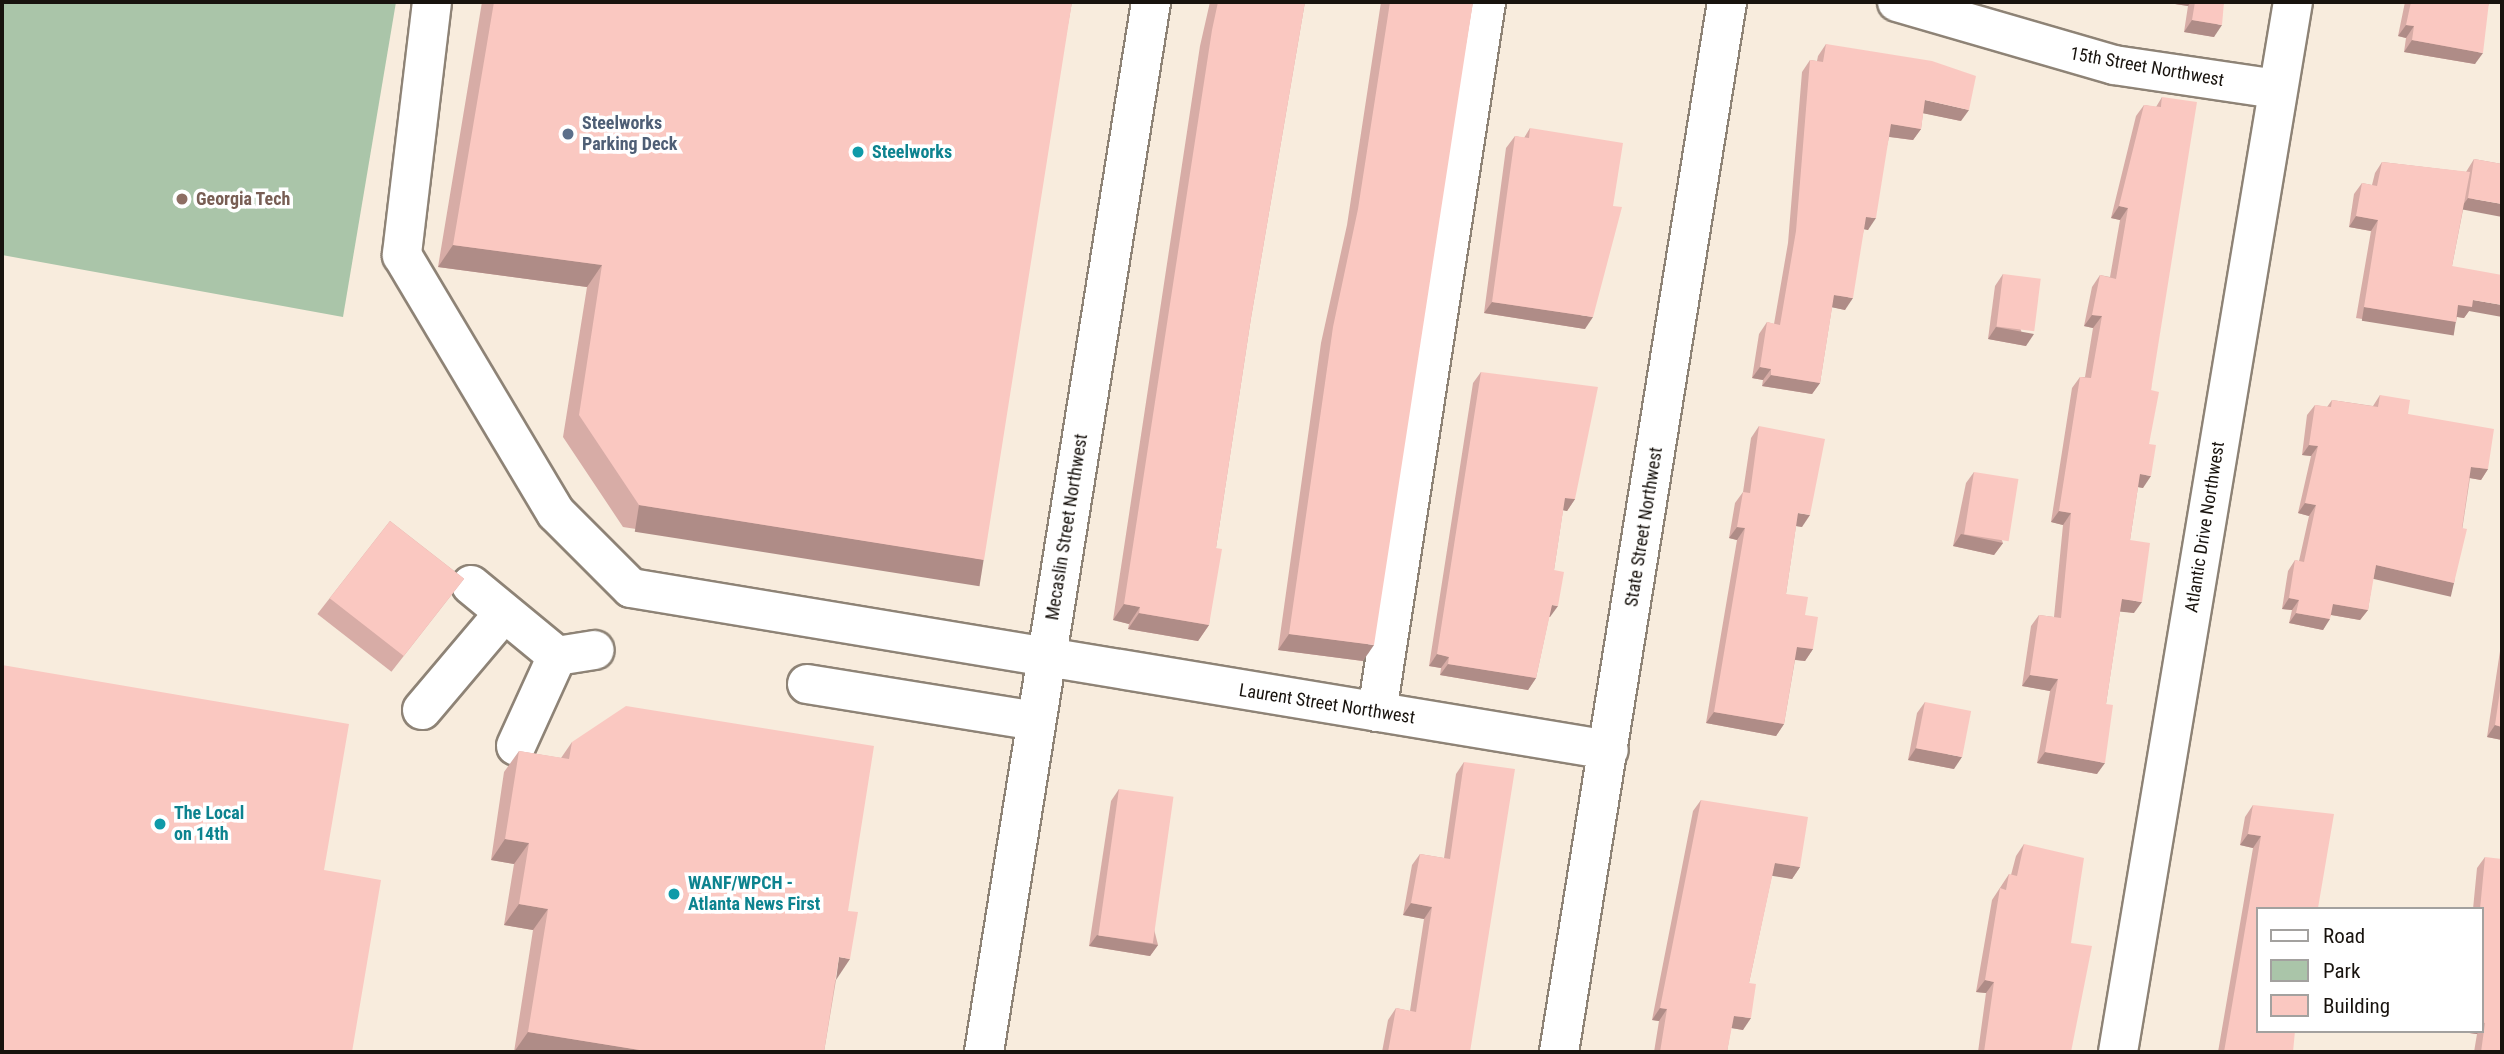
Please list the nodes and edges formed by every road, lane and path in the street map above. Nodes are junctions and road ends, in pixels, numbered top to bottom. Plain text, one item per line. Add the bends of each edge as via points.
1 (432, 2) edge
2 (1151, 2) edge
3 (1486, 2) edge
4 (1727, 2) edge
5 (1897, 2) edge
6 (2293, 2) edge
7 (2277, 89) junction
8 (471, 585) dead end
9 (504, 613) junction
10 (595, 650) dead end
11 (557, 656) junction
12 (1046, 658) junction
13 (807, 684) dead end
14 (422, 710) dead end
15 (1377, 712) junction
16 (1036, 721) junction
17 (516, 746) dead end
18 (1609, 750) junction
19 (984, 1052) edge
20 (1559, 1052) edge
21 (2118, 1052) edge

1 - 12 street, Laurent Street Northwest via 402,255 556,513 631,588
2 - 12 street, Mecaslin Street Northwest
3 - 15 street
4 - 18 street, State Street Northwest
5 - 7 street, 15th Street Northwest via 2114,65
6 - 7 street, Atlantic Drive Northwest
7 - 21 street, Atlantic Drive Northwest
8 - 9 street
9 - 11 street
9 - 14 street
10 - 11 street
11 - 17 street
12 - 15 street, Laurent Street Northwest
12 - 16 street, Mecaslin Street Northwest
13 - 16 street
15 - 18 street, Laurent Street Northwest
16 - 19 street, Mecaslin Street Northwest
18 - 20 street, State Street Northwest

